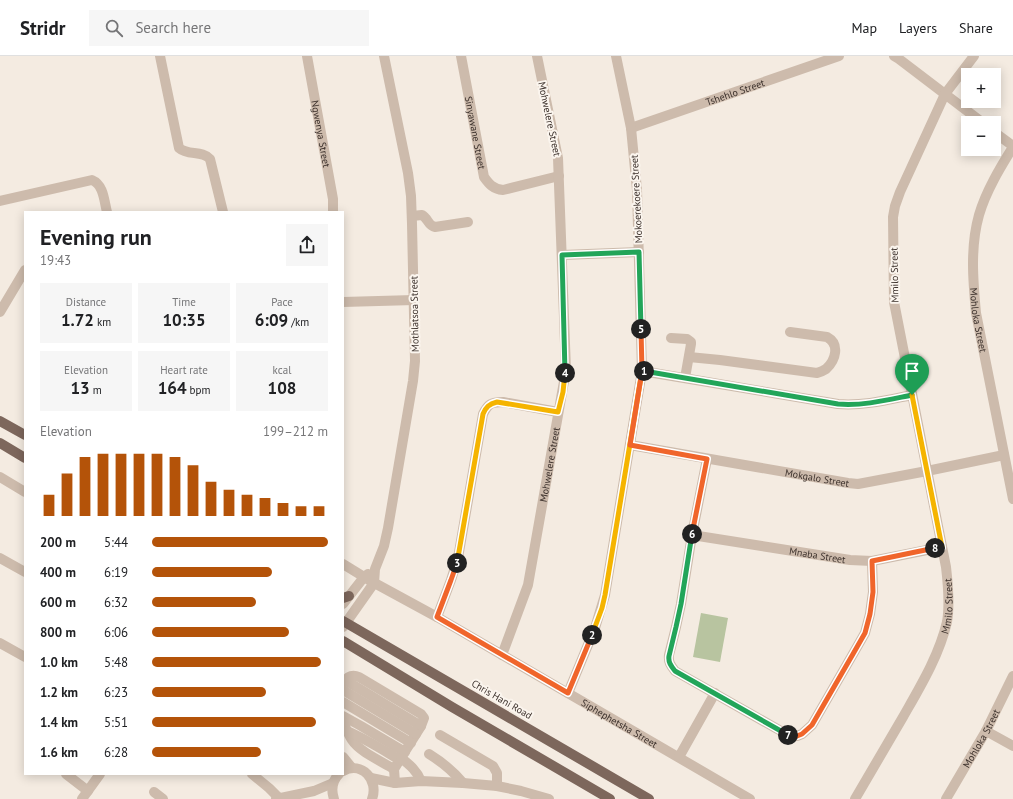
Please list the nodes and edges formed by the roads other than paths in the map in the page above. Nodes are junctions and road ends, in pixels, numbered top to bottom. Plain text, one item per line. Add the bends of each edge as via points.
1 (160, 56) edge
2 (307, 56) edge
3 (384, 56) edge
4 (461, 56) edge
5 (537, 56) edge
6 (616, 56) edge
7 (838, 56) edge
8 (894, 56) edge
9 (974, 56) edge
10 (945, 94) junction
11 (974, 116) edge
12 (631, 128) junction
13 (1001, 137) edge
14 (1013, 146) edge
15 (559, 176) junction
16 (0, 201) edge
17 (107, 211) edge
18 (223, 211) edge
19 (333, 211) edge
20 (412, 216) junction
21 (468, 222) dead end
22 (639, 252) junction
23 (562, 255) junction
24 (24, 272) edge
25 (414, 300) junction
26 (344, 302) edge
27 (0, 312) edge
28 (790, 332) dead end
29 (671, 338) dead end
30 (689, 357) junction
31 (642, 371) junction
32 (685, 378) junction
33 (912, 395) junction
34 (558, 412) junction
35 (0, 421) edge
36 (24, 434) edge
37 (0, 443) edge
38 (630, 445) junction
39 (1004, 455) junction
40 (24, 457) edge
41 (707, 459) junction
42 (927, 471) junction
43 (0, 477) edge
44 (24, 491) edge
45 (1013, 499) edge
46 (692, 535) junction
47 (942, 547) junction
48 (0, 558) edge
49 (872, 561) junction
50 (344, 565) edge
51 (375, 569) junction
52 (24, 571) edge
53 (364, 577) junction
54 (374, 583) junction
55 (345, 599) edge
56 (437, 617) junction
57 (344, 624) edge
58 (344, 642) edge
59 (0, 643) edge
60 (502, 655) junction
61 (24, 656) edge
62 (1013, 676) edge
63 (344, 682) edge
64 (344, 691) edge
65 (568, 693) junction
66 (715, 693) junction
67 (344, 702) edge
68 (344, 717) edge
69 (345, 727) edge
70 (986, 731) junction
71 (416, 734) junction
72 (440, 735) dead end
73 (1013, 746) edge
74 (429, 754) dead end
75 (678, 757) junction
76 (400, 760) junction
77 (344, 773) edge
78 (67, 775) edge
79 (99, 775) edge
80 (253, 775) edge
81 (338, 775) edge
82 (340, 775) edge
83 (371, 778) junction
84 (421, 781) junction
85 (395, 783) junction
86 (463, 783) junction
87 (497, 786) junction
88 (314, 791) junction
89 (154, 792) dead end
90 (85, 795) edge
91 (373, 796) edge
92 (163, 799) edge
93 (277, 799) edge
94 (334, 799) edge
95 (549, 799) edge
96 (610, 799) edge
97 (649, 799) edge
98 (750, 799) edge
99 (855, 799) edge
100 (946, 799) edge

1 - 18 street via 179,148 185,152 205,154 210,159
2 - 19 street, Ngwenya Street via 333,198
3 - 20 street, Mothlatsoa Street via 408,172
4 - 15 street, Sinyawane Street via 484,177 488,183 498,190 503,190
5 - 15 street, Mohwelere Street via 558,158
6 - 12 street, Mokoerekoere Street
7 - 12 street, Tshehlo Street
8 - 10 street
9 - 10 street, Mmilo Street
10 - 11 street
10 - 33 street, Mmilo Street via 900,192 893,217 894,302
12 - 22 street, Mokoerekoere Street
13 - 14 street
14 - 39 street, Mohloka Street via 988,192 975,234 973,254 976,313
15 - 23 street, Mohwelere Street
16 - 17 street via 92,180 97,182 102,191
20 - 21 street via 422,215 434,227
20 - 25 street, Mothlatsoa Street
22 - 23 street
22 - 31 street, Mokoerekoere Street
23 - 34 street, Mohwelere Street via 566,370
24 - 27 street
25 - 26 street
25 - 51 street, Mothlatsoa Street via 413,381 388,528
28 - 30 street via 831,339 835,353 827,368 817,373
29 - 30 street via 690,341
30 - 32 street
31 - 32 street
31 - 38 street, Mokoerekoere Street
32 - 33 street via 851,405
33 - 42 street, Mmilo Street
34 - 56 street via 497,402 488,405 485,410 476,448 458,558
34 - 60 street, Mohwelere Street via 528,585
35 - 36 main road
37 - 40 main road
38 - 41 street, Mokgalo Street
38 - 65 street, Mokoerekoere Street via 605,595 595,628
39 - 42 street, Mokgalo Street
39 - 45 street, Mohloka Street
41 - 42 street, Mokgalo Street via 858,484
41 - 46 street
42 - 47 street, Mmilo Street
43 - 44 street
46 - 49 street, Mnaba Street via 850,560
46 - 66 street via 681,604 668,660 675,671
47 - 49 street, Mnaba Street
47 - 99 street, Mmilo Street via 949,591 947,621 940,643 911,702
48 - 52 street
49 - 66 street via 873,592 865,633 807,730 797,736 788,735
50 - 53 street, Siphephetsha Street
51 - 53 street
51 - 54 street, Mothlatsoa Street
53 - 54 street, Siphephetsha Street
53 - 55 street
54 - 56 street, Siphephetsha Street
54 - 57 street
56 - 60 street, Siphephetsha Street
57 - 97 main road, Chris Hani Road
58 - 96 main road
59 - 61 street
60 - 65 street, Siphephetsha Street
62 - 70 street, Mohloka Street
63 - 71 street via 352,676 365,680 421,714 424,718
64 - 71 street
65 - 75 street, Siphephetsha Street
66 - 75 street
67 - 71 street
68 - 76 street via 361,726
69 - 76 street via 361,749
70 - 73 street
70 - 100 street, Mohloka Street
71 - 76 street
72 - 87 street via 493,766 497,773
74 - 86 street
75 - 98 street, Siphephetsha Street
76 - 84 street via 412,767
76 - 85 street
77 - 83 street via 357,769
78 - 90 street
79 - 90 street
80 - 93 street via 269,788
81 - 88 street
82 - 94 street via 333,794
83 - 85 street
83 - 91 street
84 - 85 street
84 - 86 street
85 - 91 street
86 - 87 street
87 - 95 street
88 - 93 street
88 - 94 street
89 - 92 street

